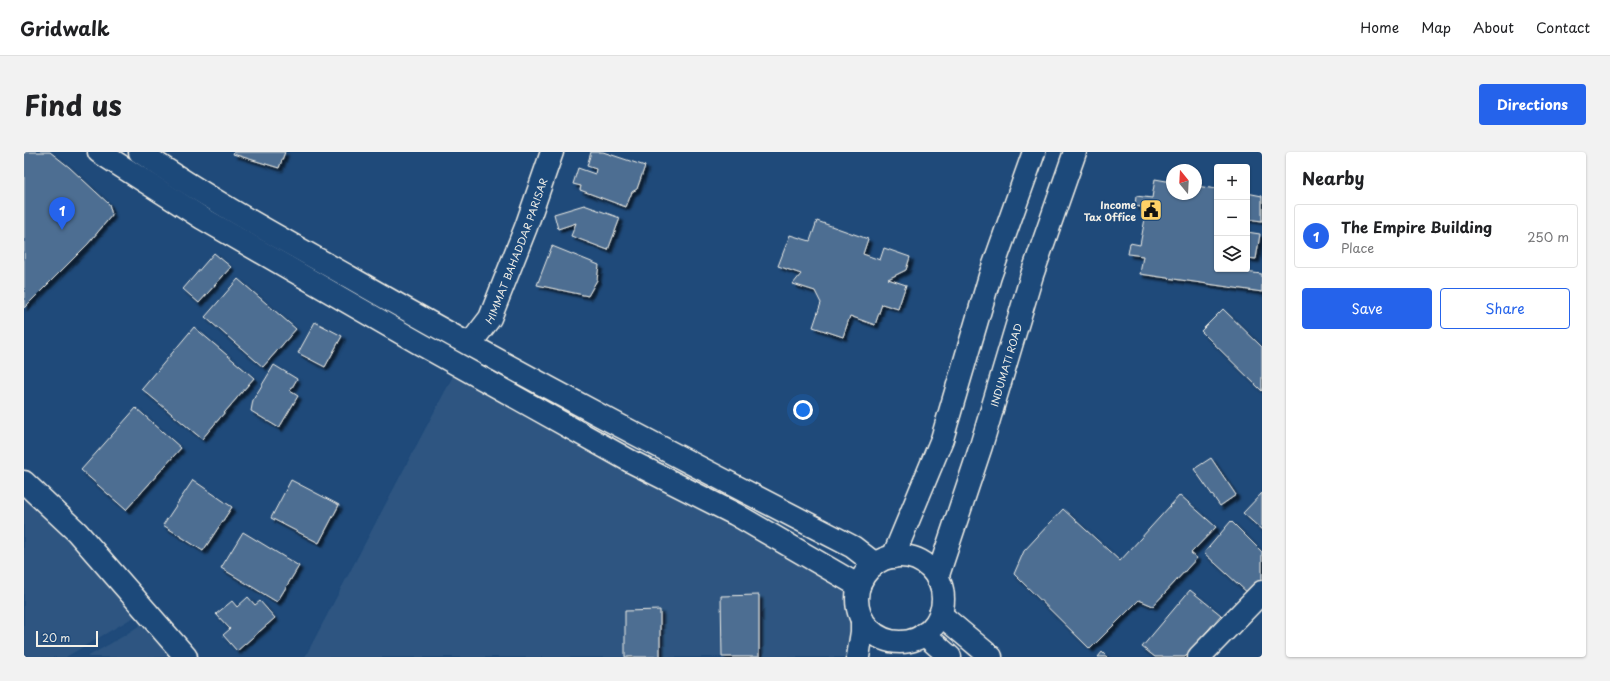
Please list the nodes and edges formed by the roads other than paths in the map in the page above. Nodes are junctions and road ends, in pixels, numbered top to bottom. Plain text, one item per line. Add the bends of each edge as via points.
1 (99, 152) edge
2 (140, 152) edge
3 (552, 152) edge
4 (1034, 152) edge
5 (1075, 152) edge
6 (470, 344) junction
7 (24, 482) edge
8 (884, 561) junction
9 (937, 578) junction
10 (859, 586) junction
11 (1258, 605) edge
12 (940, 614) junction
13 (862, 619) junction
14 (924, 634) junction
15 (894, 650) edge
16 (186, 657) edge
17 (858, 657) edge
18 (950, 657) edge
19 (991, 657) edge
20 (1199, 657) edge

1 - 10 main road via 202,218 411,338 630,461 735,514
2 - 6 main road via 186,184
3 - 6 main road, HIMMAT BAHADDAR PARISAR via 490,318
4 - 8 main road via 990,276 942,439
5 - 9 main road, INDUMATI ROAD via 1032,275 981,446
6 - 8 main road via 650,442
7 - 16 main road via 77,532
8 - 9 main road via 911,558 926,565
8 - 10 main road via 864,576
9 - 12 main road via 943,593
10 - 13 main road via 857,604
11 - 20 main road
12 - 14 main road via 934,626
12 - 19 main road
13 - 15 main road via 871,631
13 - 17 main road
14 - 15 main road
14 - 18 main road

